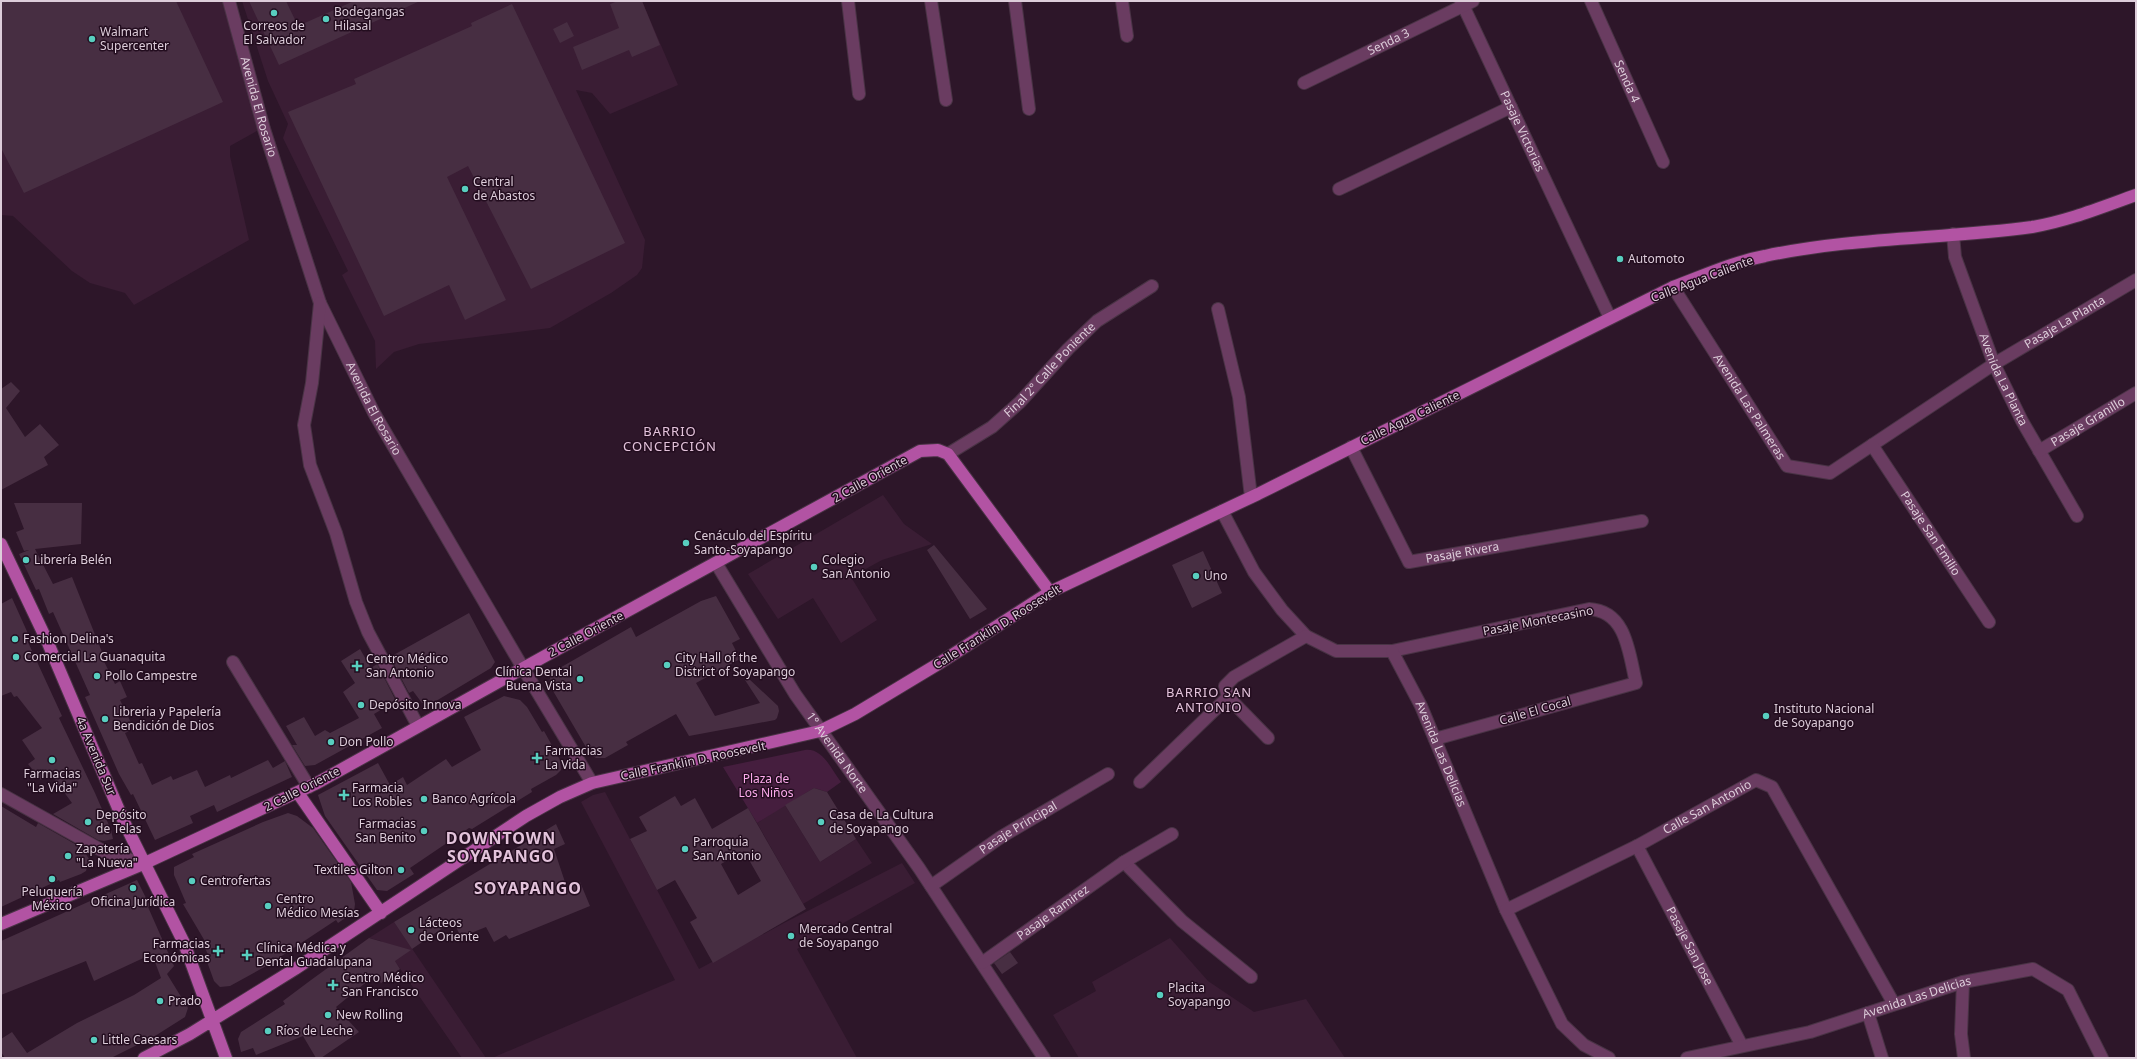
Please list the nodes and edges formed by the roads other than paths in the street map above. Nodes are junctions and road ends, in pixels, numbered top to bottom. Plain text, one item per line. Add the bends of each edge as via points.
1 (228, 1) edge
2 (848, 1) edge
3 (931, 1) edge
4 (1014, 1) edge
5 (1122, 1) edge
6 (1591, 1) edge
7 (1466, 3) edge
8 (1127, 36) dead end
9 (1304, 83) dead end
10 (859, 94) dead end
11 (946, 100) dead end
12 (1511, 107) junction
13 (1029, 109) dead end
14 (1664, 162) dead end
15 (1339, 189) dead end
16 (2136, 195) edge
17 (1953, 234) junction
18 (2136, 280) edge
19 (1152, 286) dead end
20 (1673, 287) junction
21 (320, 303) junction
22 (1218, 309) dead end
23 (1610, 318) junction
24 (1994, 364) junction
25 (2136, 393) edge
26 (1872, 445) junction
27 (1352, 447) junction
28 (2039, 451) junction
29 (948, 454) junction
30 (1254, 495) junction
31 (1222, 511) junction
32 (2077, 516) dead end
33 (1642, 521) dead end
34 (1, 544) edge
35 (716, 563) junction
36 (1050, 592) junction
37 (1989, 622) dead end
38 (1306, 636) junction
39 (1392, 651) junction
40 (234, 662) dead end
41 (523, 668) junction
42 (1636, 683) joint
43 (1228, 697) junction
44 (418, 726) junction
45 (820, 731) junction
46 (1268, 738) dead end
47 (1435, 739) junction
48 (1108, 774) dead end
49 (1140, 782) dead end
50 (592, 783) junction
51 (303, 790) junction
52 (1, 794) edge
53 (1172, 834) dead end
54 (1637, 846) junction
55 (1124, 862) junction
56 (143, 864) junction
57 (931, 886) junction
58 (1506, 910) junction
59 (381, 913) junction
60 (1, 924) edge
61 (982, 963) junction
62 (1251, 977) dead end
63 (1963, 982) junction
64 (1894, 1004) junction
65 (1868, 1013) junction
66 (212, 1021) junction
67 (1742, 1046) junction
68 (144, 1058) edge
69 (226, 1058) edge
70 (1044, 1058) edge
71 (1609, 1058) edge
72 (1687, 1058) edge
73 (1882, 1058) edge
74 (1964, 1058) edge
75 (2102, 1058) edge

1 - 21 street, Avenida El Rosario via 264,128
2 - 10 street
3 - 11 street
4 - 13 street
5 - 8 street
6 - 14 street, Senda 4
7 - 9 street, Senda 3
7 - 12 street, Pasaje Victorias
12 - 15 street
12 - 23 street, Pasaje Victorias
16 - 17 main road, Calle Agua Caliente via 2054,222
17 - 20 main road, Calle Agua Caliente via 1844,244 1766,255
17 - 24 street, Avenida La Planta via 1955,257
18 - 24 street, Pasaje La Planta
19 - 29 street, Final 2° Calle Poniente via 1097,321 1020,402 992,427
20 - 23 main road, Calle Agua Caliente
20 - 26 street, Avenida Las Palmeras via 1787,466 1830,472
21 - 41 street, Avenida El Rosario via 365,396
21 - 44 street via 312,383 304,425 310,465 336,533 356,602 368,632
22 - 30 street via 1239,397
23 - 27 main road, Calle Agua Caliente
24 - 26 street, Avenida Las Palmeras
24 - 28 street, Avenida La Planta
25 - 28 street, Pasaje Granillo
26 - 37 street, Pasaje San Emilio
27 - 30 main road, Calle Agua Caliente
27 - 33 street, Pasaje Rivera via 1409,562
28 - 32 street, Avenida La Planta
29 - 35 main road, 2 Calle Oriente via 938,450 920,451
29 - 36 main road
30 - 31 main road, Calle Franklin D. Roosevelt
31 - 36 main road, Calle Franklin D. Roosevelt
31 - 38 street via 1254,572 1282,610
34 - 56 main road, 4a Avenida Sur via 48,643
35 - 41 main road, 2 Calle Oriente
35 - 45 street, 1° Avenida Norte via 794,694
36 - 45 main road, Calle Franklin D. Roosevelt via 925,672 855,714
38 - 39 street via 1336,651
38 - 43 street via 1234,677 1225,686
39 - 42 street, Pasaje Montecasino via 1589,609 1597,610 1609,614 1622,630
39 - 47 street, Avenida Las Delicias
40 - 51 street
41 - 44 main road, 2 Calle Oriente
41 - 50 street, Avenida El Rosario
42 - 47 street, Calle El Cocal
43 - 46 street
43 - 49 street
44 - 51 main road, 2 Calle Oriente
45 - 50 main road, Calle Franklin D. Roosevelt
45 - 57 street, 1° Avenida Norte
47 - 58 street, Avenida Las Delicias
48 - 57 street, Pasaje Principal via 1001,837
50 - 59 main road, Calle Franklin D. Roosevelt via 526,816
51 - 56 main road, 2 Calle Oriente
51 - 59 main road
52 - 56 street via 103,851
53 - 55 street, Pasaje Ramirez
54 - 58 street, Calle San Antonio
54 - 64 street, Calle San Antonio via 1756,780 1772,787
54 - 67 street, Pasaje San Jose
55 - 61 street, Pasaje Ramirez
55 - 62 street via 1182,920
56 - 60 main road, 2 Calle Oriente
56 - 66 main road, 4a Avenida Sur via 154,879 184,943
57 - 61 street, 1° Avenida Norte
58 - 71 street, Avenida Las Delicias via 1562,1024 1584,1045
59 - 66 main road, Calle Franklin D. Roosevelt
61 - 70 street, 1° Avenida Norte
63 - 64 street, Avenida Las Delicias
63 - 74 street via 1961,1034
63 - 75 street, Avenida Las Delicias via 2033,968 2068,990
64 - 65 street, Avenida Las Delicias
65 - 67 street, Avenida Las Delicias via 1810,1032
65 - 73 street
66 - 68 main road, Calle Franklin D. Roosevelt
66 - 69 main road, 4a Avenida Sur
67 - 72 street, Avenida Las Delicias

